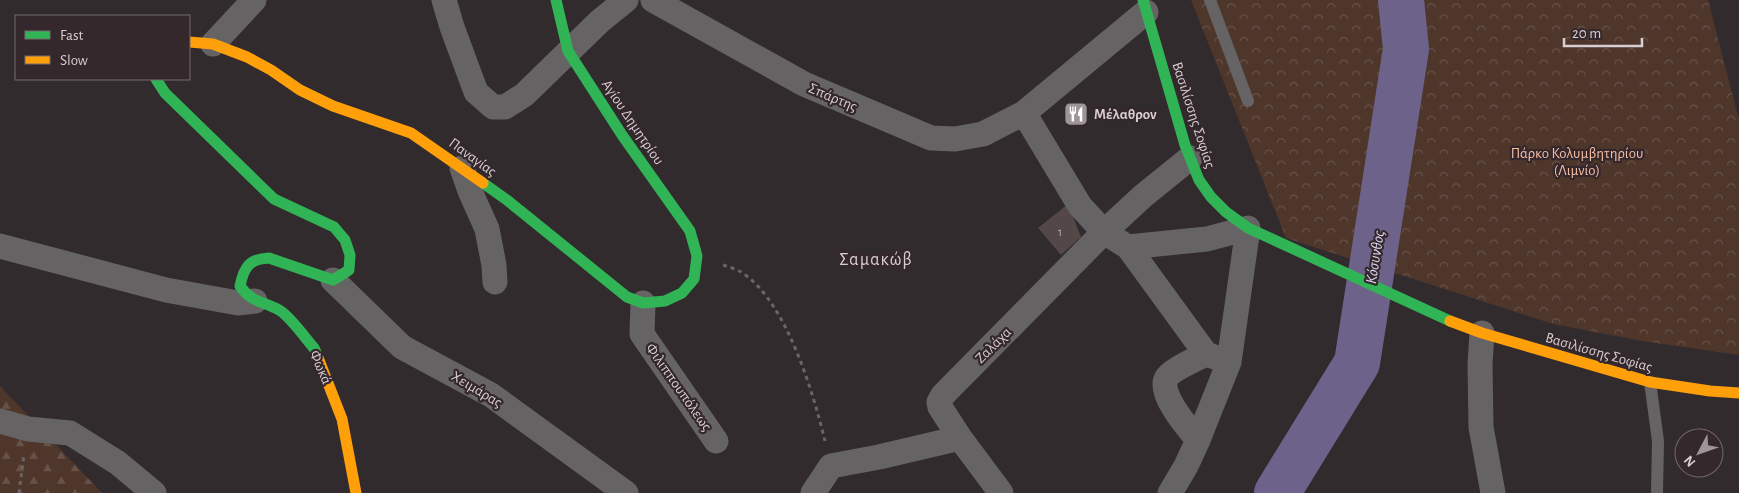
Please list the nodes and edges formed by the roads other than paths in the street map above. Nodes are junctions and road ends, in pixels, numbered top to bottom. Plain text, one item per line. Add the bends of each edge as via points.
1 (254, 0) edge
2 (444, 0) edge
3 (556, 0) edge
4 (626, 0) edge
5 (653, 0) edge
6 (1210, 0) edge
7 (1144, 6) edge
8 (190, 42) edge
9 (214, 44) junction
10 (568, 51) junction
11 (157, 80) edge
12 (1248, 101) dead end
13 (1024, 114) junction
14 (1190, 158) junction
15 (462, 168) junction
16 (1248, 228) junction
17 (1104, 232) junction
18 (0, 246) edge
19 (1128, 247) junction
20 (333, 280) junction
21 (495, 282) dead end
22 (255, 301) junction
23 (643, 303) junction
24 (1482, 333) junction
25 (1206, 354) junction
26 (1229, 362) junction
27 (1650, 382) junction
28 (1739, 393) edge
29 (0, 421) edge
30 (960, 438) junction
31 (1198, 440) junction
32 (716, 441) dead end
33 (154, 493) edge
34 (356, 493) edge
35 (626, 493) edge
36 (813, 493) edge
37 (1001, 493) edge
38 (1170, 493) edge
39 (1493, 493) edge
40 (1657, 493) edge

1 - 9 street
2 - 10 street via 476,92 493,107 505,107 524,95
3 - 10 street, Αγίου Δημητρίου
4 - 10 street
5 - 13 street, Σπάρτης via 804,84 931,138 955,139 983,134
6 - 12 lane
7 - 13 street, Σπάρτης
7 - 14 street, Βασιλίσσης Σοφίας
8 - 9 street, Παναγίας
9 - 15 street, Παναγίας via 247,57 333,106 411,133
10 - 23 street, Αγίου Δημητρίου via 690,231 697,256 694,278 682,293 664,301
11 - 20 street via 186,115 274,198 334,227 345,240 350,255 349,270
13 - 17 street via 1080,206
14 - 16 street, Βασιλίσσης Σοφίας via 1199,180 1211,197
14 - 17 street, Ζαλάχα
15 - 21 street via 487,229
15 - 23 street, Παναγίας via 507,200 627,297
16 - 19 street via 1206,239
16 - 24 street, Βασιλίσσης Σοφίας
16 - 26 street
17 - 19 street
17 - 30 street, Ζαλάχα via 943,395 940,407
18 - 22 street via 166,290 238,303
19 - 25 street
20 - 22 street via 268,258 254,260 242,273 240,286
20 - 35 street, Χειμάρας via 402,347 491,395
22 - 34 street, Φωκά via 281,311 314,348 342,419
23 - 32 street, Φιλιππουπόλεως via 642,334
24 - 27 street, Βασιλίσσης Σοφίας
24 - 39 street via 1481,427
25 - 26 street
25 - 31 street via 1166,378 1175,412
26 - 31 street
27 - 28 street, Βασιλίσσης Σοφίας
27 - 40 lane via 1658,441
29 - 33 street via 28,429 70,433 118,463
30 - 36 street via 831,466
30 - 37 street, Ζαλάχα
31 - 38 street

